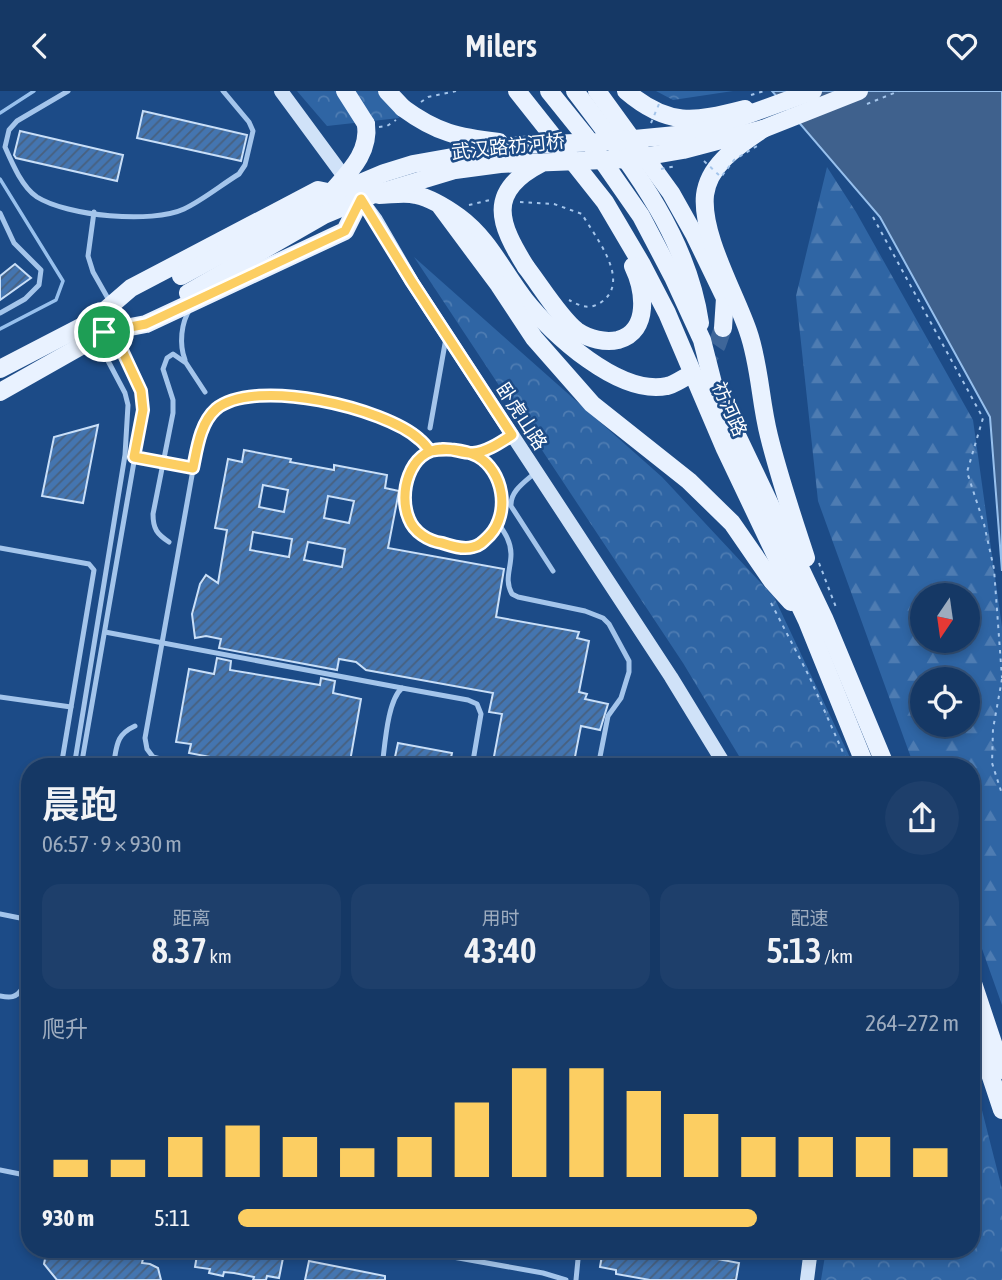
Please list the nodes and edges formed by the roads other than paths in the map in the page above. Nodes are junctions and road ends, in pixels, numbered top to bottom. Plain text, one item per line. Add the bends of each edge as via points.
1 (68, 91) edge
2 (223, 91) edge
3 (281, 91) edge
4 (345, 91) edge
5 (358, 91) edge
6 (387, 91) edge
7 (517, 91) edge
8 (549, 91) edge
9 (575, 91) edge
10 (597, 91) edge
11 (626, 91) edge
12 (811, 91) edge
13 (859, 91) edge
14 (366, 124) junction
15 (763, 129) junction
16 (520, 145) junction
17 (546, 162) junction
18 (327, 197) junction
19 (366, 197) junction
20 (605, 202) junction
21 (441, 207) junction
22 (94, 212) junction
23 (0, 213) edge
24 (192, 297) junction
25 (112, 305) junction
26 (0, 313) edge
27 (723, 328) tunnel mouth
28 (98, 330) junction
29 (446, 335) junction
30 (702, 340) junction
31 (186, 363) junction
32 (0, 369) edge
33 (686, 377) tunnel mouth
34 (0, 392) edge
35 (205, 392) dead end
36 (430, 428) dead end
37 (512, 435) junction
38 (430, 451) junction
39 (468, 453) junction
40 (125, 455) junction
41 (134, 457) junction
42 (164, 464) junction
43 (193, 468) junction
44 (536, 473) junction
45 (498, 523) junction
46 (169, 542) dead end
47 (0, 548) edge
48 (553, 571) dead end
49 (823, 616) junction
50 (105, 632) junction
51 (161, 643) junction
52 (402, 688) junction
53 (0, 697) edge
54 (71, 707) junction
55 (135, 726) dead end
56 (62, 758) edge
57 (75, 758) edge
58 (83, 758) edge
59 (115, 758) edge
60 (155, 758) edge
61 (383, 758) edge
62 (474, 758) edge
63 (600, 758) edge
64 (720, 758) edge
65 (859, 758) edge
66 (882, 758) edge
67 (0, 914) edge
68 (21, 918) edge
69 (21, 990) edge
70 (0, 996) edge
71 (980, 1004) edge
72 (980, 1044) edge
73 (1002, 1070) edge
74 (1002, 1109) edge
75 (0, 1170) edge
76 (21, 1174) edge
77 (459, 1258) edge
78 (578, 1258) edge
79 (810, 1258) edge
80 (566, 1280) edge
81 (576, 1280) edge
82 (807, 1280) edge

1 - 22 lane via 17,121 5,147 29,190 39,198
2 - 22 lane via 253,131 239,174 168,214 121,217
3 - 19 street, 卧虎山路
4 - 14 main road
5 - 14 main road
6 - 16 main road, bridge via 419,120 453,135
7 - 20 main road, 祊河路
8 - 30 main road, 祊河路 via 641,216
9 - 30 main road via 651,195 678,244 696,298
10 - 27 main road via 671,193 694,234 725,298
11 - 12 main road, bridge via 655,113 683,119 748,109
12 - 16 main road, 武汉路祊河桥, bridge via 696,133
13 - 15 main road, 武汉路祊河桥, bridge
14 - 18 main road, bridge via 365,148
15 - 17 main road, 武汉路祊河桥, bridge via 631,159
15 - 49 main road, bridge via 712,172 705,196 708,229 749,333 768,433
16 - 18 main road, 武汉路祊河桥, bridge via 413,164
17 - 19 main road, 武汉路祊河桥, bridge via 455,170
17 - 20 main road, bridge via 512,182 503,201 512,244 576,330 610,342 629,337 639,324 643,302 639,278
18 - 28 main road, 武汉路祊河桥, bridge via 181,276
19 - 21 main road, bridge via 416,195
19 - 24 main road, 武汉路祊河桥, bridge via 324,215
19 - 25 main road via 318,190 131,288
19 - 29 street, 卧虎山路
20 - 49 main road, 祊河路 via 667,313 724,449
21 - 33 main road via 481,236 525,300 571,347 601,369 649,386 667,386
21 - 49 main road via 534,338 592,404 689,481 732,523 772,581
22 - 25 lane via 88,256
23 - 26 lane via 14,243 41,270 39,285
24 - 28 main road, 武汉路祊河桥
24 - 31 lane via 182,337
25 - 28 main road
28 - 32 main road
28 - 34 main road
28 - 40 lane via 128,405
28 - 41 lane via 120,346 141,391 143,410
29 - 36 lane
29 - 37 street, 卧虎山路
30 - 49 main road, 祊河路 via 714,387
31 - 35 lane
31 - 42 lane via 173,353 163,369 173,400
37 - 39 lane via 483,451
37 - 44 street, 卧虎山路
38 - 39 lane
38 - 43 lane via 419,438 379,417 277,394 229,402 216,409 200,436
38 - 45 lane via 418,460 406,484 404,508 418,533 434,542 473,548
39 - 45 lane via 483,461 500,487 503,501
40 - 41 lane
40 - 57 lane
41 - 42 lane
41 - 50 lane
42 - 43 lane
42 - 46 lane via 153,527
43 - 51 lane
44 - 48 lane via 513,493 511,506
44 - 64 street, 卧虎山路
45 - 63 lane via 510,544 507,579 512,594 603,618 629,661 621,698 608,716
47 - 54 lane via 89,564 94,570
49 - 65 main road, 祊河路
49 - 66 main road, 祊河路
50 - 51 lane
50 - 58 lane
51 - 52 lane
51 - 60 lane via 145,738
52 - 61 lane via 392,705
52 - 62 lane via 477,704 481,714
53 - 54 lane
54 - 56 lane
55 - 59 lane via 118,739
67 - 68 lane
69 - 70 lane via 10,998
71 - 73 main road
72 - 74 main road
75 - 76 lane
77 - 80 lane
78 - 81 lane
79 - 82 street

